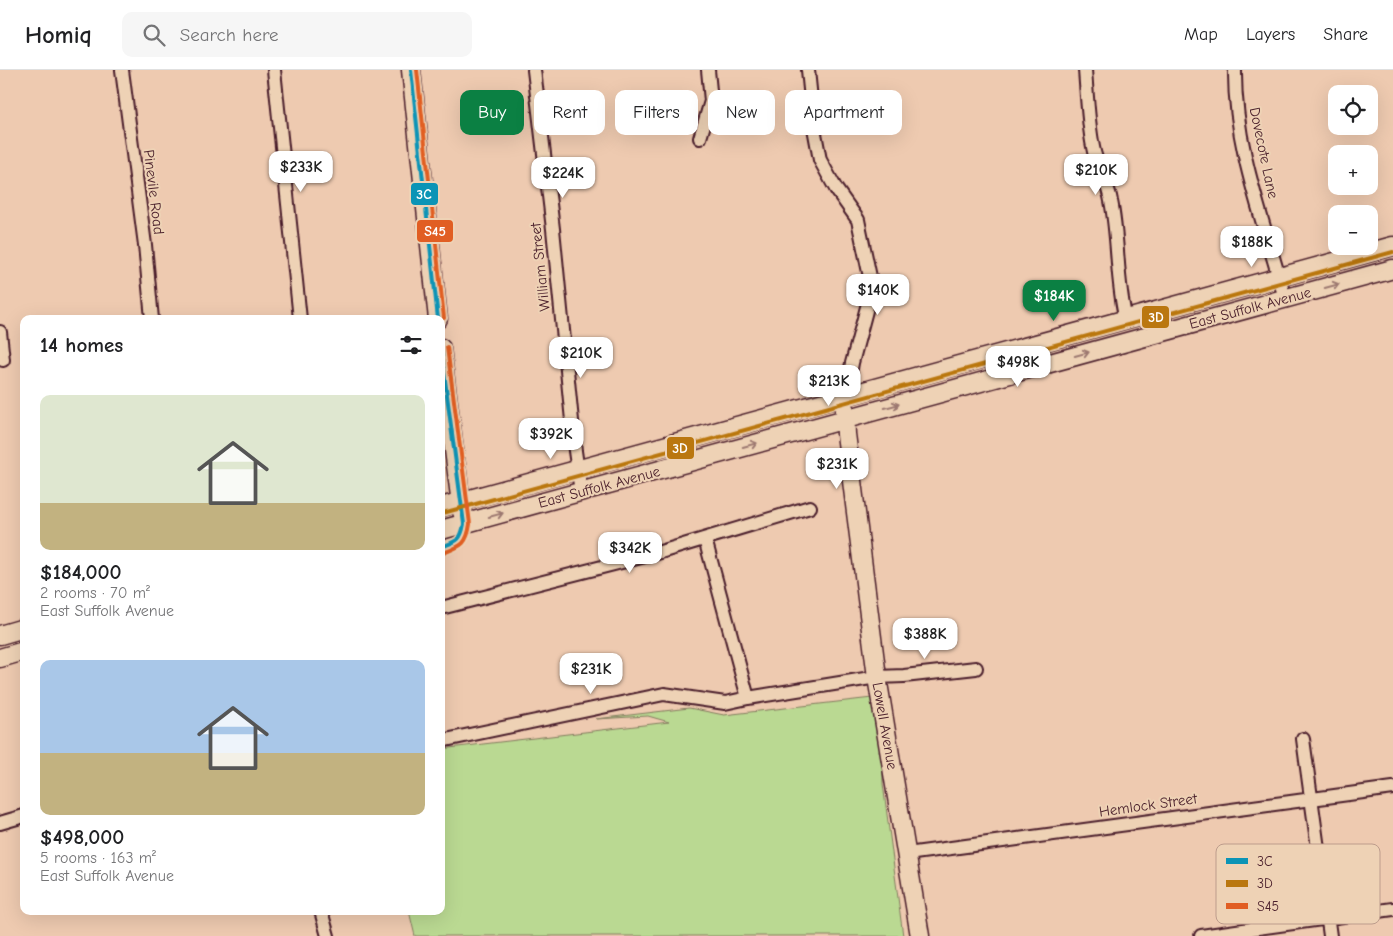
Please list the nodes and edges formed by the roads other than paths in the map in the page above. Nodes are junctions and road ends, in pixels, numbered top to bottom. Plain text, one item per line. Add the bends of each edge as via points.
1 (122, 70) edge
2 (274, 70) edge
3 (411, 70) edge
4 (534, 70) edge
5 (708, 70) edge
6 (808, 70) edge
7 (1084, 70) edge
8 (1236, 70) edge
9 (700, 138) dead end
10 (1393, 246) edge
11 (1393, 269) edge
12 (1279, 277) junction
13 (1285, 299) junction
14 (152, 315) edge
15 (300, 315) edge
16 (438, 315) edge
17 (1126, 320) junction
18 (0, 332) edge
19 (3, 360) dead end
20 (445, 380) edge
21 (846, 396) junction
22 (845, 419) junction
23 (578, 469) junction
24 (581, 492) junction
25 (460, 502) junction
26 (445, 506) edge
27 (810, 507) dead end
28 (464, 524) junction
29 (445, 529) edge
30 (705, 539) junction
31 (445, 607) edge
32 (20, 629) edge
33 (0, 635) edge
34 (20, 652) edge
35 (0, 658) edge
36 (976, 668) dead end
37 (877, 677) junction
38 (748, 698) junction
39 (445, 740) edge
40 (1303, 740) dead end
41 (1393, 788) edge
42 (1311, 799) junction
43 (20, 817) edge
44 (0, 823) edge
45 (1317, 844) edge
46 (907, 854) junction
47 (1393, 910) edge
48 (1380, 912) edge
49 (321, 915) edge
50 (1285, 924) edge
51 (328, 936) edge
52 (920, 936) edge
53 (1200, 936) edge

1 - 14 street, Pinevile Road
2 - 15 street
3 - 16 main road
4 - 23 street, William Street
5 - 9 street via 711,101
6 - 21 street via 820,160 858,220 870,277 871,292
7 - 17 street via 1093,147 1112,201 1120,296
8 - 12 street, Dovecote Lane via 1238,122
10 - 12 main road, East Suffolk Avenue
13 -> 11 main road, East Suffolk Avenue
12 - 13 street, Dovecote Lane
12 - 17 main road, East Suffolk Avenue
22 -> 13 main road, East Suffolk Avenue
17 - 21 main road, East Suffolk Avenue
18 - 19 street
20 - 25 main road
21 - 22 main road, Lowell Avenue
21 - 23 main road, East Suffolk Avenue
24 -> 22 main road, East Suffolk Avenue
22 - 37 main road, Lowell Avenue
23 - 24 street, William Street
23 - 25 main road, East Suffolk Avenue
28 -> 24 main road, East Suffolk Avenue
25 - 26 main road, East Suffolk Avenue
25 - 28 main road
27 - 30 street
28 - 29 main road, East Suffolk Avenue
30 - 31 street
30 - 38 street
32 - 33 main road
34 - 35 main road
36 - 37 street
37 - 38 street
37 - 46 main road, Lowell Avenue
38 - 39 street via 725,703 664,694
40 - 42 street
41 - 42 street, Hemlock Street
42 - 45 street
42 - 46 street, Hemlock Street
43 - 44 street
46 - 52 main road, Lowell Avenue
47 - 48 street
49 - 51 street
50 - 53 street

